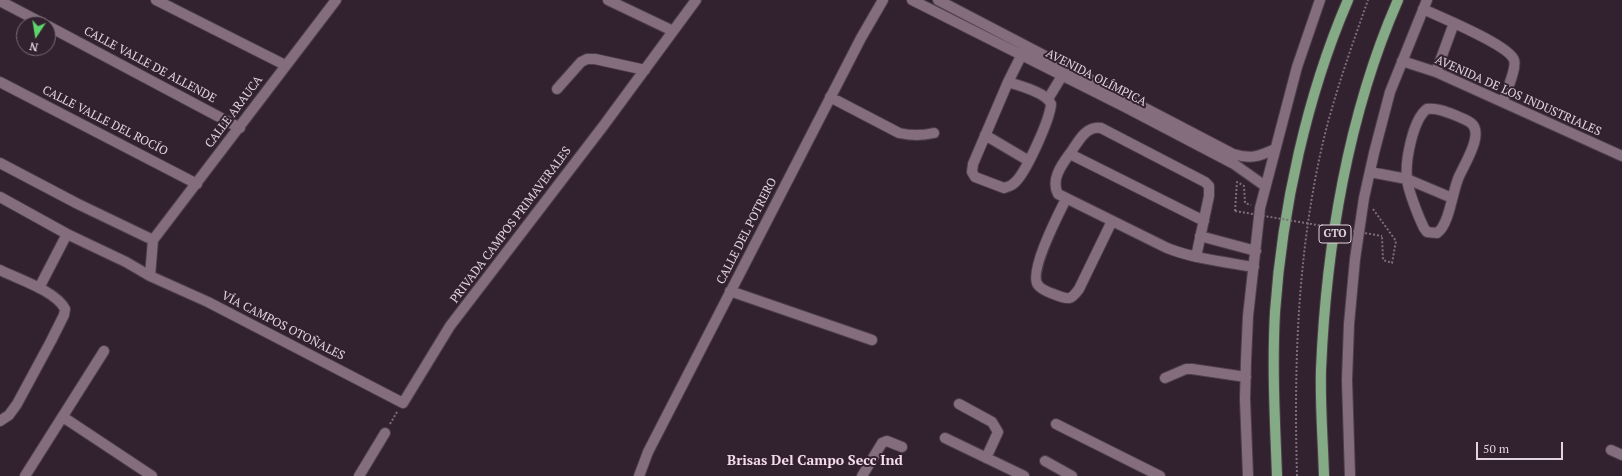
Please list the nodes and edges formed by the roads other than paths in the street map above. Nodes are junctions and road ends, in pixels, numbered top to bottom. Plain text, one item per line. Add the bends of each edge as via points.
1 (156, 0) edge
2 (336, 0) edge
3 (608, 0) edge
4 (696, 0) edge
5 (883, 0) edge
6 (912, 0) edge
7 (938, 0) edge
8 (1320, 0) edge
9 (1348, 0) edge
10 (1398, 0) edge
11 (0, 1) edge
12 (1425, 5) edge
13 (29, 16) edge
14 (1454, 23) junction
15 (56, 30) edge
16 (673, 31) junction
17 (1024, 50) junction
18 (1402, 61) junction
19 (285, 65) junction
20 (645, 70) junction
21 (1065, 72) junction
22 (1436, 72) junction
23 (0, 82) edge
24 (1008, 82) junction
25 (557, 89) dead end
26 (830, 97) junction
27 (1048, 99) junction
28 (1503, 102) junction
29 (240, 128) junction
30 (934, 133) dead end
31 (985, 135) junction
32 (1275, 149) junction
33 (1070, 154) junction
34 (1622, 156) edge
35 (1029, 161) junction
36 (0, 163) edge
37 (1370, 172) junction
38 (1406, 179) junction
39 (197, 184) junction
40 (1265, 186) junction
41 (0, 197) edge
42 (1452, 198) junction
43 (1066, 199) junction
44 (1112, 221) junction
45 (1204, 221) junction
46 (67, 234) junction
47 (1200, 236) junction
48 (154, 240) junction
49 (1256, 251) junction
50 (1196, 257) junction
51 (1254, 266) junction
52 (2, 274) edge
53 (150, 276) junction
54 (39, 288) junction
55 (730, 291) junction
56 (872, 340) dead end
57 (104, 351) dead end
58 (1246, 377) junction
59 (1165, 378) dead end
60 (403, 403) joint
61 (959, 404) dead end
62 (63, 417) junction
63 (0, 421) edge
64 (1056, 424) dead end
65 (385, 434) road end
66 (945, 438) dead end
67 (902, 447) dead end
68 (1611, 450) dead end
69 (1622, 455) edge
70 (986, 458) junction
71 (1045, 461) dead end
72 (25, 476) edge
73 (152, 476) edge
74 (359, 476) edge
75 (639, 476) edge
76 (862, 476) edge
77 (1024, 476) edge
78 (1072, 476) edge
79 (1160, 476) edge
80 (1248, 476) edge
81 (1277, 476) edge
82 (1324, 476) edge
83 (1350, 476) edge

1 - 19 street
2 - 19 street, CALLE ARAUCA
3 - 16 street
4 - 16 street, PRIVADA CAMPOS PRIMAVERALES
5 - 26 street, CALLE DEL POTRERO
6 - 17 street, AVENIDA OLÍMPICA
7 - 17 street, AVENIDA OLÍMPICA
8 - 32 street via 1297,67
9 - 81 main road via 1324,64 1304,131 1281,252 1275,313 1274,399
10 - 82 main road, GTO via 1367,87 1344,175 1337,216 1329,271 1321,372
11 - 13 street
12 - 14 street
12 - 18 street
14 - 22 street
14 - 28 street via 1509,52 1514,60 1515,66
15 - 29 street, CALLE VALLE DE ALLENDE
16 - 20 street, PRIVADA CAMPOS PRIMAVERALES
17 - 21 street, AVENIDA OLÍMPICA
17 - 24 street
18 - 22 street, AVENIDA DE LOS INDUSTRIALES
18 - 37 street via 1382,117
19 - 29 street, CALLE ARAUCA
20 - 25 street via 587,59 581,62
20 - 60 street, PRIVADA CAMPOS PRIMAVERALES via 450,326
21 - 27 street
21 - 32 street, AVENIDA OLÍMPICA via 1233,154 1252,158
21 - 40 street, AVENIDA OLÍMPICA via 1234,164
22 - 28 street, AVENIDA DE LOS INDUSTRIALES
23 - 39 street, CALLE VALLE DEL ROCÍO
24 - 27 street via 1037,92
24 - 31 street
26 - 30 street via 899,133 922,136
26 - 55 street, CALLE DEL POTRERO
27 - 35 street via 1051,104 1048,118
28 - 34 street, AVENIDA DE LOS INDUSTRIALES
29 - 39 street, CALLE ARAUCA
31 - 35 street
31 - 35 street via 973,164 972,172 975,177 1004,188 1014,184
32 - 40 street
33 - 43 street via 1064,161 1056,182 1058,194
33 - 45 street
33 - 45 street via 1084,134 1097,128 1139,147 1209,186
36 - 48 street
37 - 38 street
37 - 83 street via 1355,259 1349,324 1347,380
38 - 42 street
38 - 42 street via 1427,232 1440,231
38 - 42 street via 1414,129 1422,112 1427,109 1440,110 1465,119 1475,128 1476,138
39 - 48 street, CALLE ARAUCA
40 - 49 street
41 - 46 street, VÍA CAMPOS OTOÑALES
43 - 44 street
43 - 44 street via 1048,236 1036,271 1036,281 1043,289 1066,299 1074,296
44 - 50 street via 1167,248
45 - 47 street
46 - 53 street, VÍA CAMPOS OTOÑALES
46 - 54 street
47 - 49 street
47 - 50 street
48 - 53 street
49 - 51 street
50 - 51 street
51 - 58 street via 1248,316
52 - 54 street
53 - 60 street, VÍA CAMPOS OTOÑALES via 208,302
54 - 63 street via 63,306 65,312 17,404 9,415
55 - 56 street
55 - 75 street, CALLE DEL POTRERO
57 - 62 street
58 - 59 street via 1186,369
58 - 80 street
61 - 70 street via 996,426 998,432
62 - 72 street
62 - 73 street
64 - 79 street
65 - 74 street
66 - 70 street
67 - 76 street via 888,441 882,443
68 - 69 street
70 - 77 street
71 - 78 street

